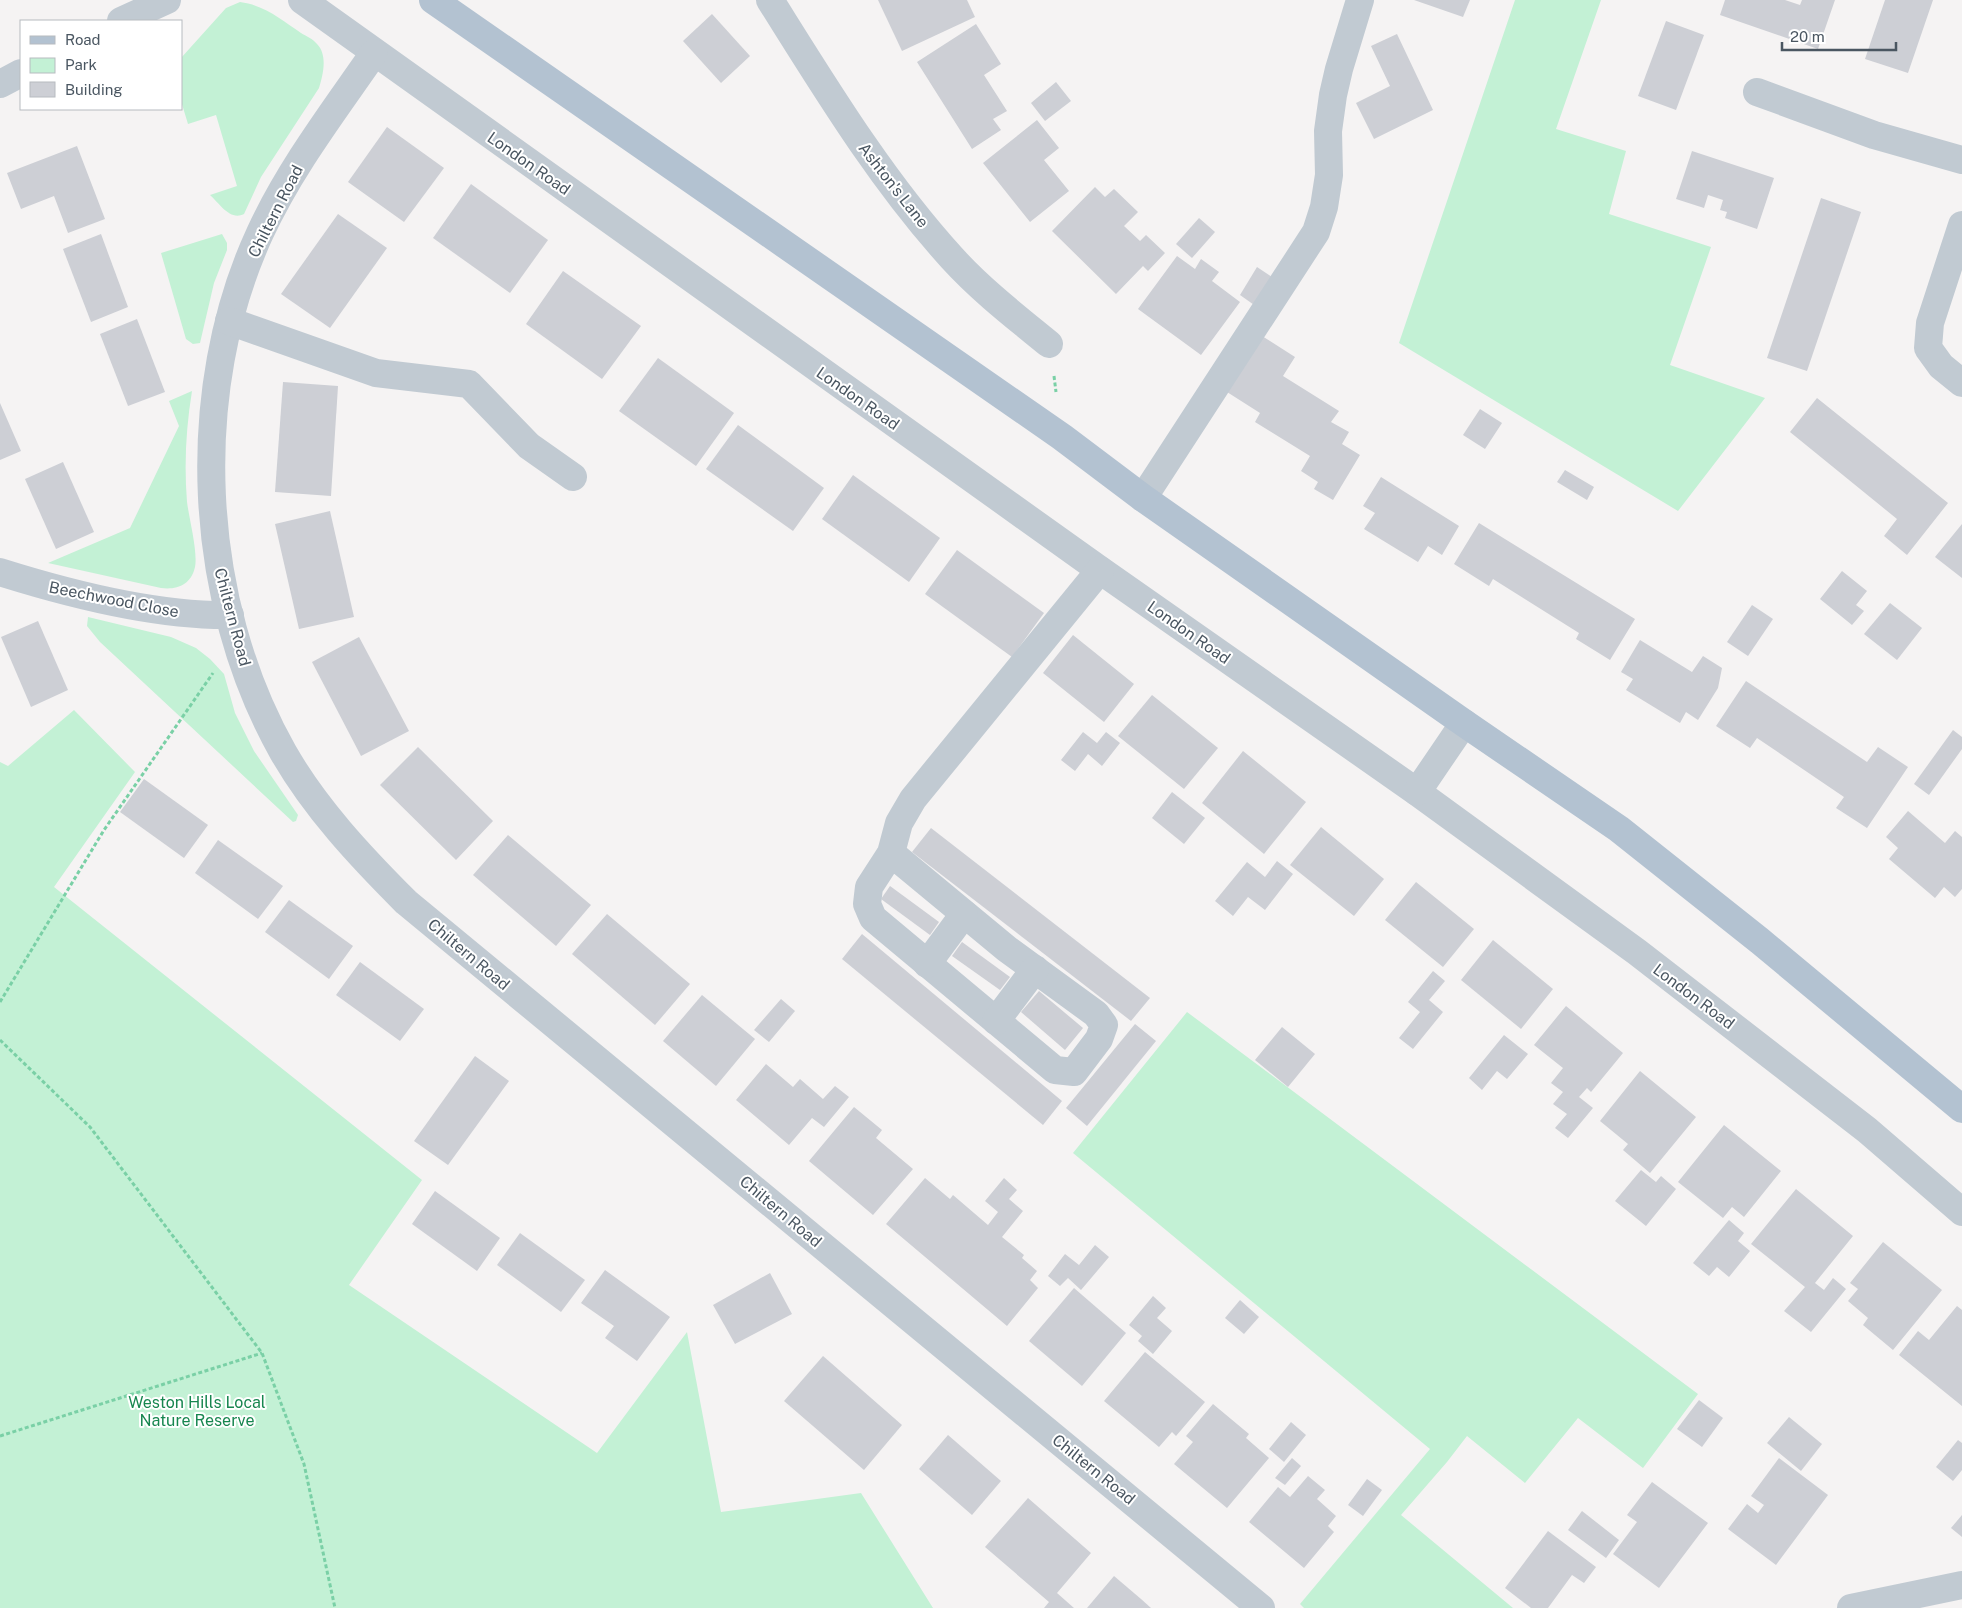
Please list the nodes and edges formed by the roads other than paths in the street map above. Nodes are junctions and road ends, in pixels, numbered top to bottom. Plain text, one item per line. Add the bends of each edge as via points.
1 (167, 0) edge
2 (302, 0) edge
3 (433, 0) edge
4 (770, 0) edge
5 (1360, 0) edge
6 (123, 20) edge
7 (374, 52) junction
8 (20, 74) edge
9 (0, 84) edge
10 (1757, 92) dead end
11 (1962, 160) edge
12 (1962, 225) edge
13 (229, 321) junction
14 (1049, 344) dead end
15 (1962, 383) edge
16 (572, 477) dead end
17 (1143, 498) junction
18 (1100, 570) junction
19 (0, 572) edge
20 (233, 628) junction
21 (1464, 723) junction
22 (1417, 792) junction
23 (891, 853) junction
24 (964, 914) junction
25 (927, 964) junction
26 (1035, 969) junction
27 (996, 1021) junction
28 (1962, 1109) edge
29 (1962, 1212) edge
30 (1962, 1585) edge
31 (1261, 1608) edge
32 (1851, 1608) edge

1 - 6 street
2 - 7 street, London Road
3 - 17 main road via 1062,437
4 - 14 street, Ashton's Lane via 863,146 914,212 959,265 998,303
5 - 17 street via 1333,95 1328,131 1329,175 1316,232
7 - 13 street, Chiltern Road via 275,203 259,236
7 - 18 street, London Road
8 - 9 street
10 - 11 street via 1874,135
12 - 15 street via 1930,323 1928,348 1941,366
13 - 16 street via 376,373 469,384 529,446
13 - 20 street, Chiltern Road via 216,387 211,483 218,567
17 - 21 main road
18 - 22 street, London Road
18 - 23 street via 913,799 899,823
19 - 20 street, Beechwood Close via 100,599 199,616
20 - 31 street, Chiltern Road via 255,694 283,752 317,803 359,855 406,902
21 - 22 street
21 - 28 main road via 1619,829
22 - 29 street, London Road via 1764,1049 1867,1130
23 - 24 street
23 - 25 street via 869,887 867,904 873,918
24 - 25 street
24 - 26 street
25 - 27 street
26 - 27 street
26 - 27 street via 1096,1014 1104,1025 1099,1039 1074,1072 1055,1070
30 - 32 street

